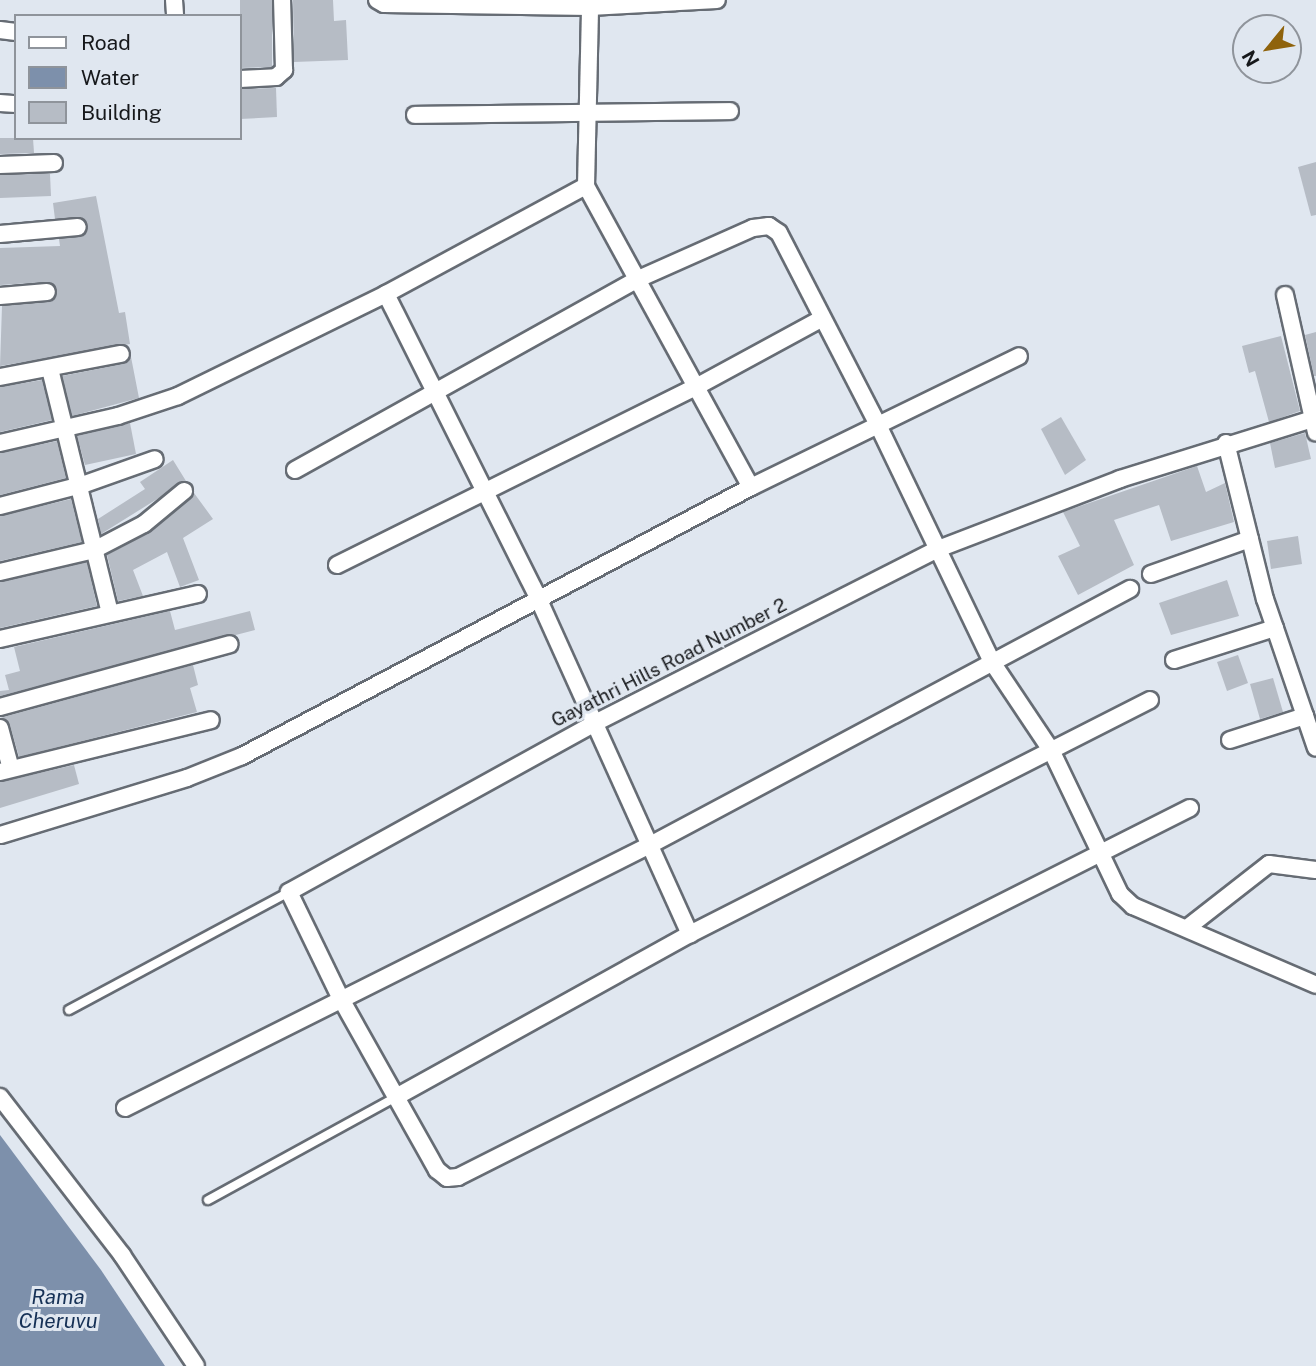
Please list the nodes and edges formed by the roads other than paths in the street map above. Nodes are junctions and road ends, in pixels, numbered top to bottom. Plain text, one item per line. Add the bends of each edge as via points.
1 (282, 0) edge
2 (377, 0) edge
3 (717, 0) edge
4 (590, 7) junction
5 (242, 79) edge
6 (730, 111) dead end
7 (588, 114) junction
8 (415, 115) dead end
9 (54, 163) dead end
10 (0, 164) edge
11 (586, 187) junction
12 (78, 227) dead end
13 (0, 234) edge
14 (636, 279) junction
15 (47, 292) dead end
16 (386, 294) junction
17 (1285, 295) dead end
18 (0, 296) edge
19 (821, 319) junction
20 (121, 354) dead end
21 (1019, 356) dead end
22 (50, 369) junction
23 (0, 377) edge
24 (694, 387) junction
25 (436, 392) junction
26 (1315, 423) edge
27 (878, 425) junction
28 (65, 428) junction
29 (0, 443) edge
30 (1226, 443) junction
31 (155, 459) dead end
32 (295, 470) dead end
33 (82, 485) junction
34 (751, 487) junction
35 (184, 491) dead end
36 (486, 491) junction
37 (0, 506) edge
38 (1250, 539) junction
39 (939, 549) junction
40 (94, 550) junction
41 (337, 565) dead end
42 (0, 572) edge
43 (1151, 574) dead end
44 (1130, 589) dead end
45 (198, 594) dead end
46 (539, 600) junction
47 (110, 614) junction
48 (1275, 628) junction
49 (0, 639) edge
50 (230, 644) dead end
51 (1174, 660) dead end
52 (992, 662) junction
53 (1150, 700) dead end
54 (0, 707) edge
55 (1305, 716) junction
56 (211, 720) dead end
57 (595, 723) junction
58 (0, 728) edge
59 (1230, 740) dead end
60 (1316, 748) edge
61 (1051, 750) junction
62 (6, 771) edge
63 (1190, 807) dead end
64 (0, 835) edge
65 (652, 844) junction
66 (1100, 849) junction
67 (1316, 870) edge
68 (289, 892) junction
69 (1186, 928) junction
70 (690, 934) junction
71 (1316, 985) edge
72 (341, 999) junction
73 (69, 1010) dead end
74 (0, 1097) edge
75 (396, 1097) junction
76 (125, 1108) dead end
77 (208, 1200) dead end
78 (196, 1366) edge

1 - 5 street via 284,70 276,77
2 - 4 street via 384,4
3 - 4 street
4 - 7 street
6 - 7 street
7 - 8 street
7 - 11 street
9 - 10 street
11 - 14 street
11 - 16 street
12 - 13 street
14 - 19 street via 753,228 769,226 779,233
14 - 24 street
14 - 25 street
15 - 18 street
16 - 25 street
16 - 28 street via 178,396
17 - 26 street
19 - 24 street
19 - 27 street
20 - 22 street
21 - 27 street
22 - 23 street
22 - 28 street
24 - 34 street
24 - 36 street
25 - 32 street
25 - 36 street
26 - 30 street, Gayathri Hills Road Number 2
27 - 34 street
27 - 39 street
28 - 29 street
28 - 33 street
30 - 38 street
30 - 39 street, Gayathri Hills Road Number 2
31 - 33 street
33 - 37 street
33 - 40 street
34 - 46 street
35 - 40 street via 144,524
36 - 41 street
36 - 46 street
38 - 43 street
38 - 48 street
39 - 52 street
39 - 57 street, Gayathri Hills Road Number 2
40 - 42 street
40 - 47 street
44 - 52 street
45 - 47 street
46 - 57 street
46 - 64 street via 242,756 187,778
47 - 49 street
48 - 51 street
48 - 55 street
50 - 54 street
52 - 61 street
52 - 65 street
53 - 61 street
55 - 59 street
55 - 60 street
56 - 62 street
57 - 65 street
57 - 68 street, Gayathri Hills Road Number 2
58 - 62 street
61 - 66 street
61 - 70 street
63 - 66 street
65 - 70 street
65 - 72 street
66 - 69 street via 1127,902
66 - 75 street via 458,1177 447,1178 437,1170
67 - 69 street via 1269,864
68 - 72 street
68 - 73 lane, Gayathri Hills Road Number 2
69 - 71 street
70 - 75 street
72 - 75 street
72 - 76 street
74 - 78 street via 122,1255
75 - 77 lane

